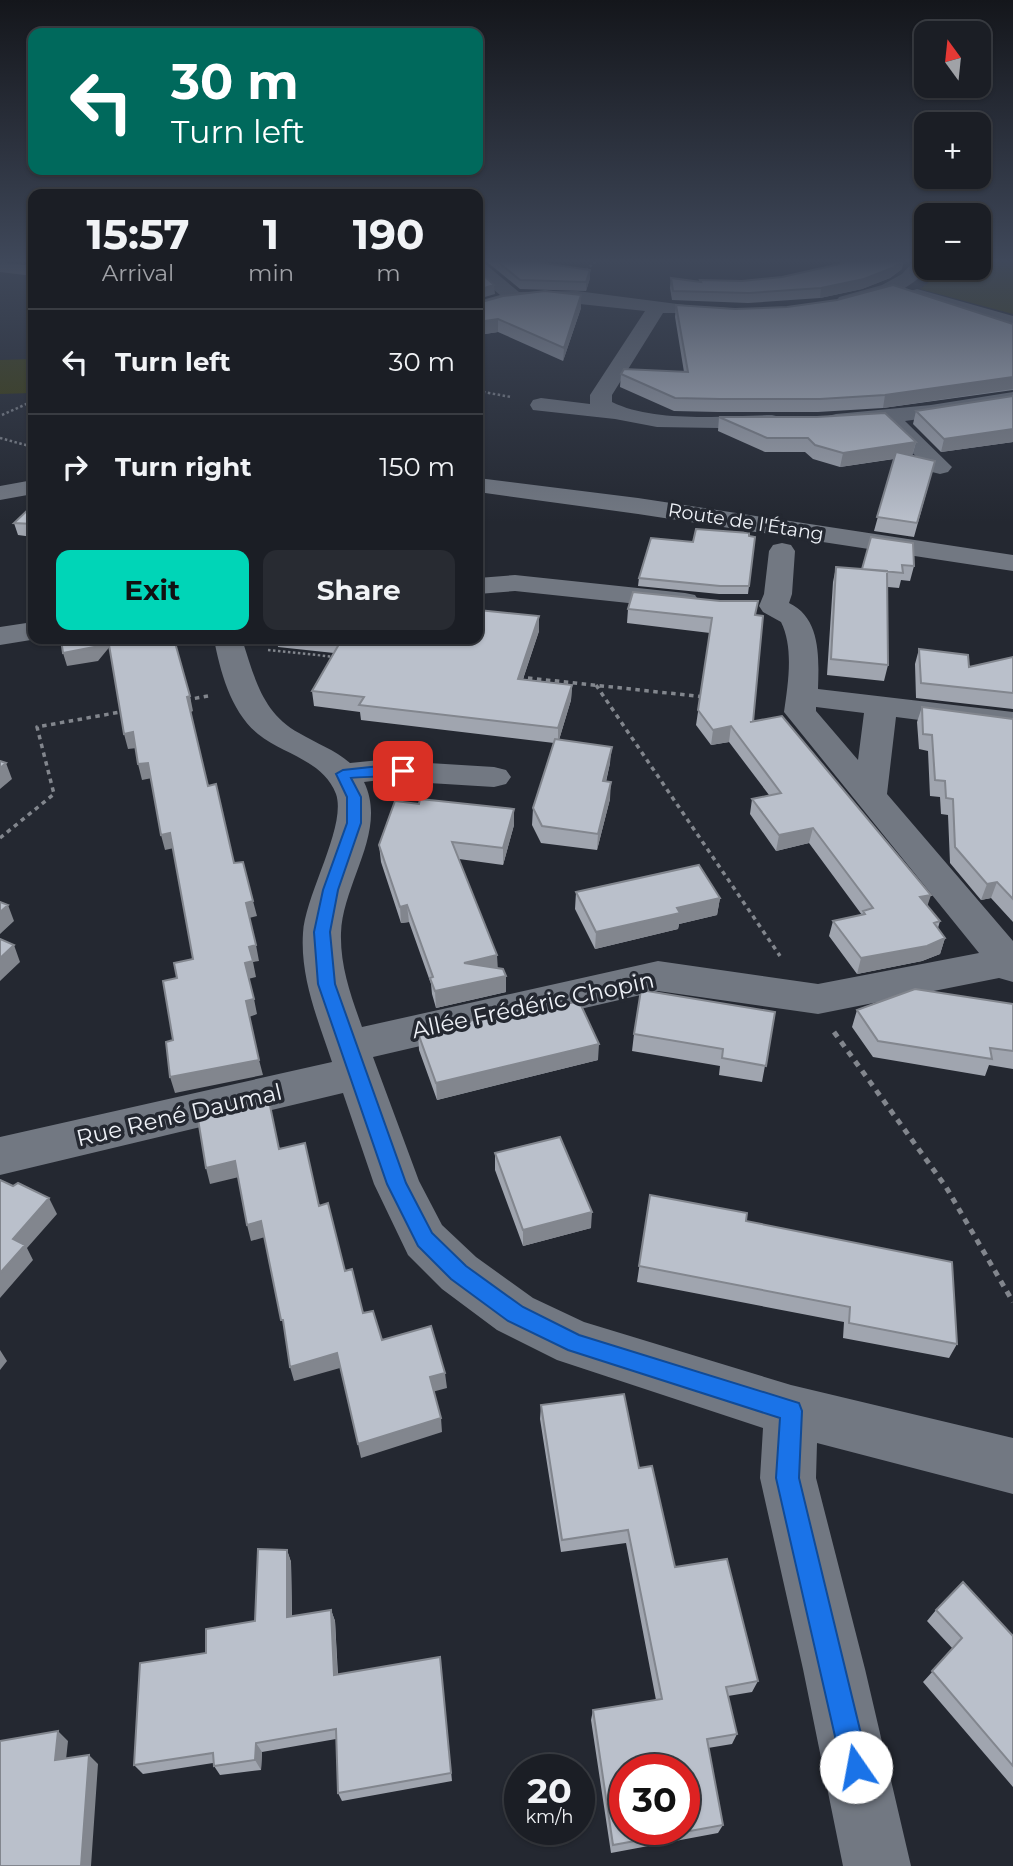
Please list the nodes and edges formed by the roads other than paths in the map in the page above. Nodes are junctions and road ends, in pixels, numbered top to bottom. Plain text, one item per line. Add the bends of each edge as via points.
1 (631, 348) edge
2 (1013, 399) edge
3 (541, 405) dead end
4 (611, 413) junction
5 (888, 417) junction
6 (819, 421) edge
7 (794, 422) edge
8 (940, 467) dead end
9 (483, 486) edge
10 (28, 488) edge
11 (0, 493) edge
12 (782, 551) dead end
13 (1013, 563) edge
14 (483, 586) edge
15 (705, 603) edge
16 (28, 632) edge
17 (0, 636) edge
18 (229, 644) edge
19 (803, 696) junction
20 (881, 706) junction
21 (1013, 722) edge
22 (343, 774) junction
23 (494, 777) dead end
24 (870, 797) junction
25 (1010, 965) edge
26 (353, 1059) junction
27 (0, 1156) edge
28 (791, 1411) junction
29 (1013, 1466) edge
30 (877, 1866) edge

1 - 4 street via 601,395 601,405
2 - 5 street
3 - 4 street
4 - 7 street via 698,421
5 - 6 street
5 - 8 street
9 - 13 street, Route de l'Étang
10 - 11 street
12 - 19 street via 778,594 757,606 791,615 800,632
14 - 15 street via 515,583
16 - 17 street
18 - 22 street via 244,690 266,725 324,757
19 - 20 street
19 - 24 street via 800,712
20 - 21 street
20 - 24 street
22 - 23 street via 380,770
22 - 26 street via 354,797 354,823 322,932 326,984
24 - 25 street
25 - 26 street, Allée Frédéric Chopin via 818,999 658,976
26 - 27 street, Rue René Daumal
26 - 28 street via 397,1184 425,1240 459,1273 515,1314 575,1343
28 - 29 street
28 - 30 street via 788,1478

